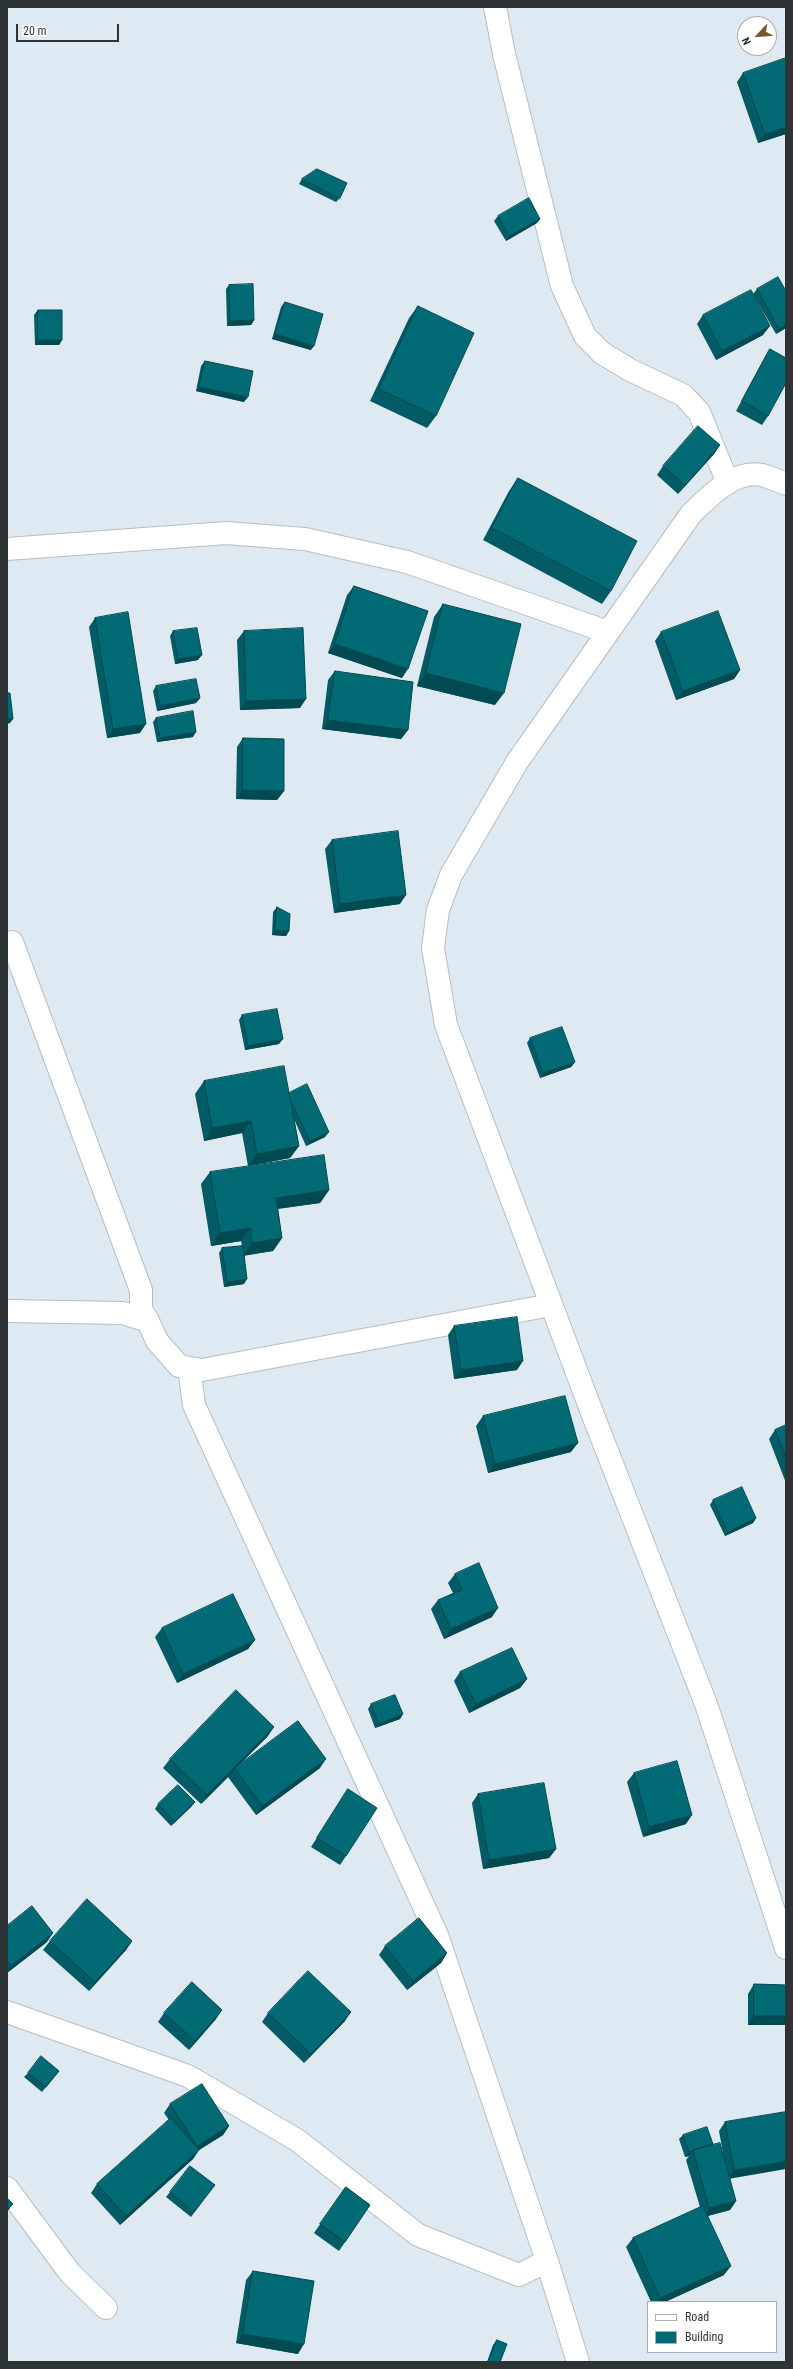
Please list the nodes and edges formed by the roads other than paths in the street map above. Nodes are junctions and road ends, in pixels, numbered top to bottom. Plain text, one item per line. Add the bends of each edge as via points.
1 (495, 7) edge
2 (728, 483) junction
3 (786, 484) edge
4 (7, 549) edge
5 (608, 632) junction
6 (12, 942) dead end
7 (551, 1305) junction
8 (7, 1311) edge
9 (148, 1321) junction
10 (189, 1368) junction
11 (786, 1948) edge
12 (7, 2012) edge
13 (7, 2188) edge
14 (547, 2261) junction
15 (106, 2308) dead end
16 (578, 2362) edge

1 - 2 street via 504,54 562,286 585,336 602,353 630,370 683,395 699,412
2 - 3 street via 740,477 762,475
2 - 5 street via 691,514
4 - 5 street via 226,533 305,538 407,562
5 - 7 street via 517,762 452,875 438,910 433,948 446,1025
6 - 9 street via 141,1290 141,1310
7 - 10 street via 202,1370
7 - 11 street via 706,1704
8 - 9 street via 123,1313
9 - 10 street via 157,1341 179,1366
10 - 14 street via 194,1405 437,1935
12 - 14 street via 188,2076 297,2140 418,2235 519,2275
13 - 15 street via 70,2273
14 - 16 street

